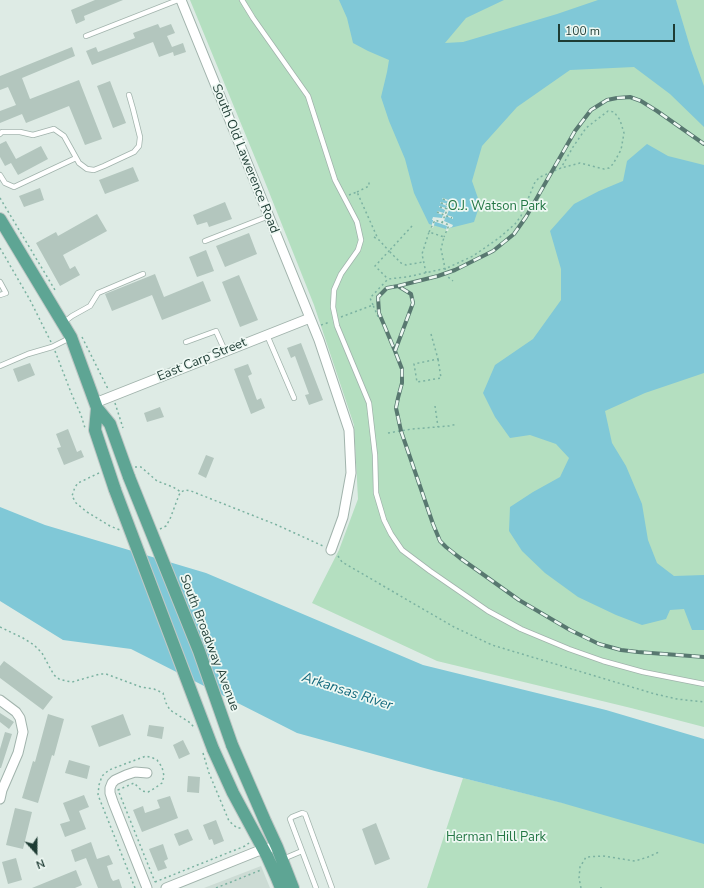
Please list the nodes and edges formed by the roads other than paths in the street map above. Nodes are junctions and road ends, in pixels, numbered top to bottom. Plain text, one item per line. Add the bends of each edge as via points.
1 (178, 0) edge
2 (181, 0) edge
3 (242, 0) edge
4 (86, 36) dead end
5 (129, 95) dead end
6 (0, 134) edge
7 (76, 158) junction
8 (1, 179) edge
9 (269, 216) junction
10 (1, 221) edge
11 (205, 241) dead end
12 (143, 274) dead end
13 (0, 282) edge
14 (0, 295) edge
15 (310, 318) junction
16 (63, 323) junction
17 (267, 335) junction
18 (71, 337) junction
19 (186, 342) dead end
20 (225, 351) junction
21 (0, 366) edge
22 (294, 398) dead end
23 (96, 406) junction
24 (331, 550) road end
25 (704, 684) edge
26 (0, 700) edge
27 (146, 773) dead end
28 (0, 798) edge
29 (277, 847) junction
30 (264, 849) junction
31 (302, 851) junction
32 (282, 859) junction
33 (266, 867) junction
34 (146, 888) edge
35 (166, 888) edge
36 (281, 888) edge
37 (293, 888) edge
38 (316, 888) edge
39 (332, 888) edge

1 - 4 lane
2 - 9 street, South Old Lawerence Road
3 - 25 lane via 308,96 335,180 358,222 361,240 358,250 341,274 334,290 333,307 337,326 369,404 376,493 391,534 402,550 430,571 488,611 522,628 603,661
5 - 7 lane via 140,137 139,146 134,152 94,170 87,169
6 - 7 lane via 20,132 33,135 54,129 64,136
7 - 8 lane via 14,187
9 - 11 lane
9 - 15 street, South Old Lawerence Road
10 - 16 main road, South Broadway Avenue
12 - 16 lane via 98,293 90,306
13 - 14 lane via 6,293
15 - 17 street, East Carp Street
15 - 24 street, South Old Lawerence Road via 349,430 351,473 343,517
16 - 18 main road, South Broadway Avenue
17 - 20 street, East Carp Street
17 - 22 lane
18 - 21 lane
18 - 23 main road, South Broadway Avenue
19 - 20 lane via 216,331
20 - 23 street, East Carp Street
23 - 29 main road, South Broadway Avenue, bridge via 110,424 196,644 232,745
23 - 30 main road, South Broadway Avenue, bridge via 95,430 208,751
26 - 28 street via 16,712 23,732 18,753
27 - 34 street via 135,772 115,780 110,793
29 - 30 street
29 - 32 main road, South Broadway Avenue
30 - 33 main road, South Broadway Avenue
30 - 35 street
31 - 32 lane
31 - 38 lane
31 - 39 lane via 290,819 302,812 305,814
32 - 33 lane
32 - 37 main road, South Broadway Avenue
33 - 36 main road, South Broadway Avenue

